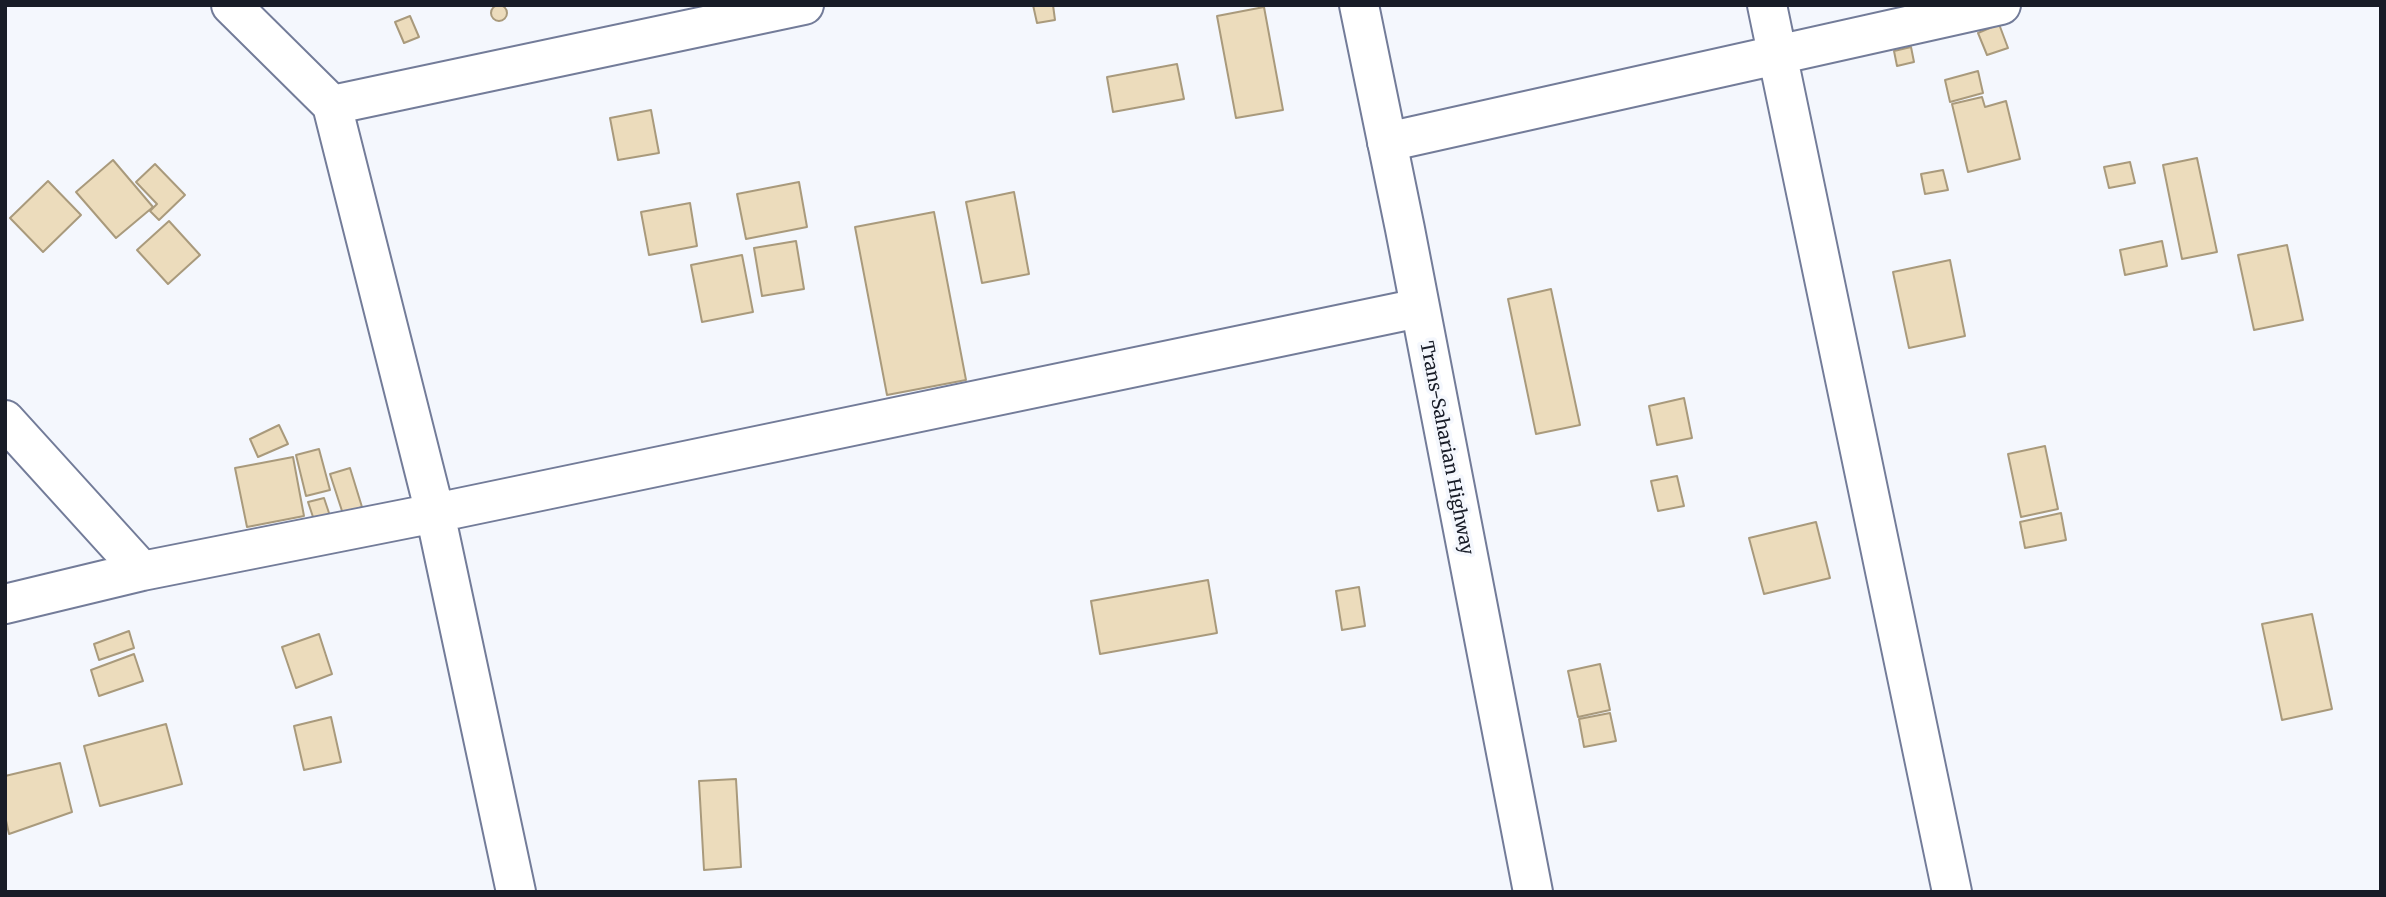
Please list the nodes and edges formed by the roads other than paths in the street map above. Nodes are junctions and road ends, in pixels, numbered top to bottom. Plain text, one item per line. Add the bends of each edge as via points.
1 (231, 5) edge
2 (804, 5) edge
3 (1359, 5) edge
4 (1767, 5) edge
5 (2001, 5) edge
6 (1777, 55) junction
7 (332, 105) junction
8 (1387, 142) junction
9 (1419, 309) junction
10 (5, 420) edge
11 (435, 513) junction
12 (142, 570) junction
13 (5, 604) edge
14 (516, 892) edge
15 (1533, 892) edge
16 (1952, 892) edge

1 - 7 main road
2 - 7 main road
3 - 8 main road, Trans-Saharian Highway
4 - 6 main road
5 - 6 main road
6 - 8 main road
6 - 16 main road
7 - 11 main road
8 - 9 main road, Trans-Saharian Highway
9 - 11 main road
9 - 15 main road, Trans-Saharian Highway
10 - 12 main road
11 - 12 main road
11 - 14 main road
12 - 13 main road

